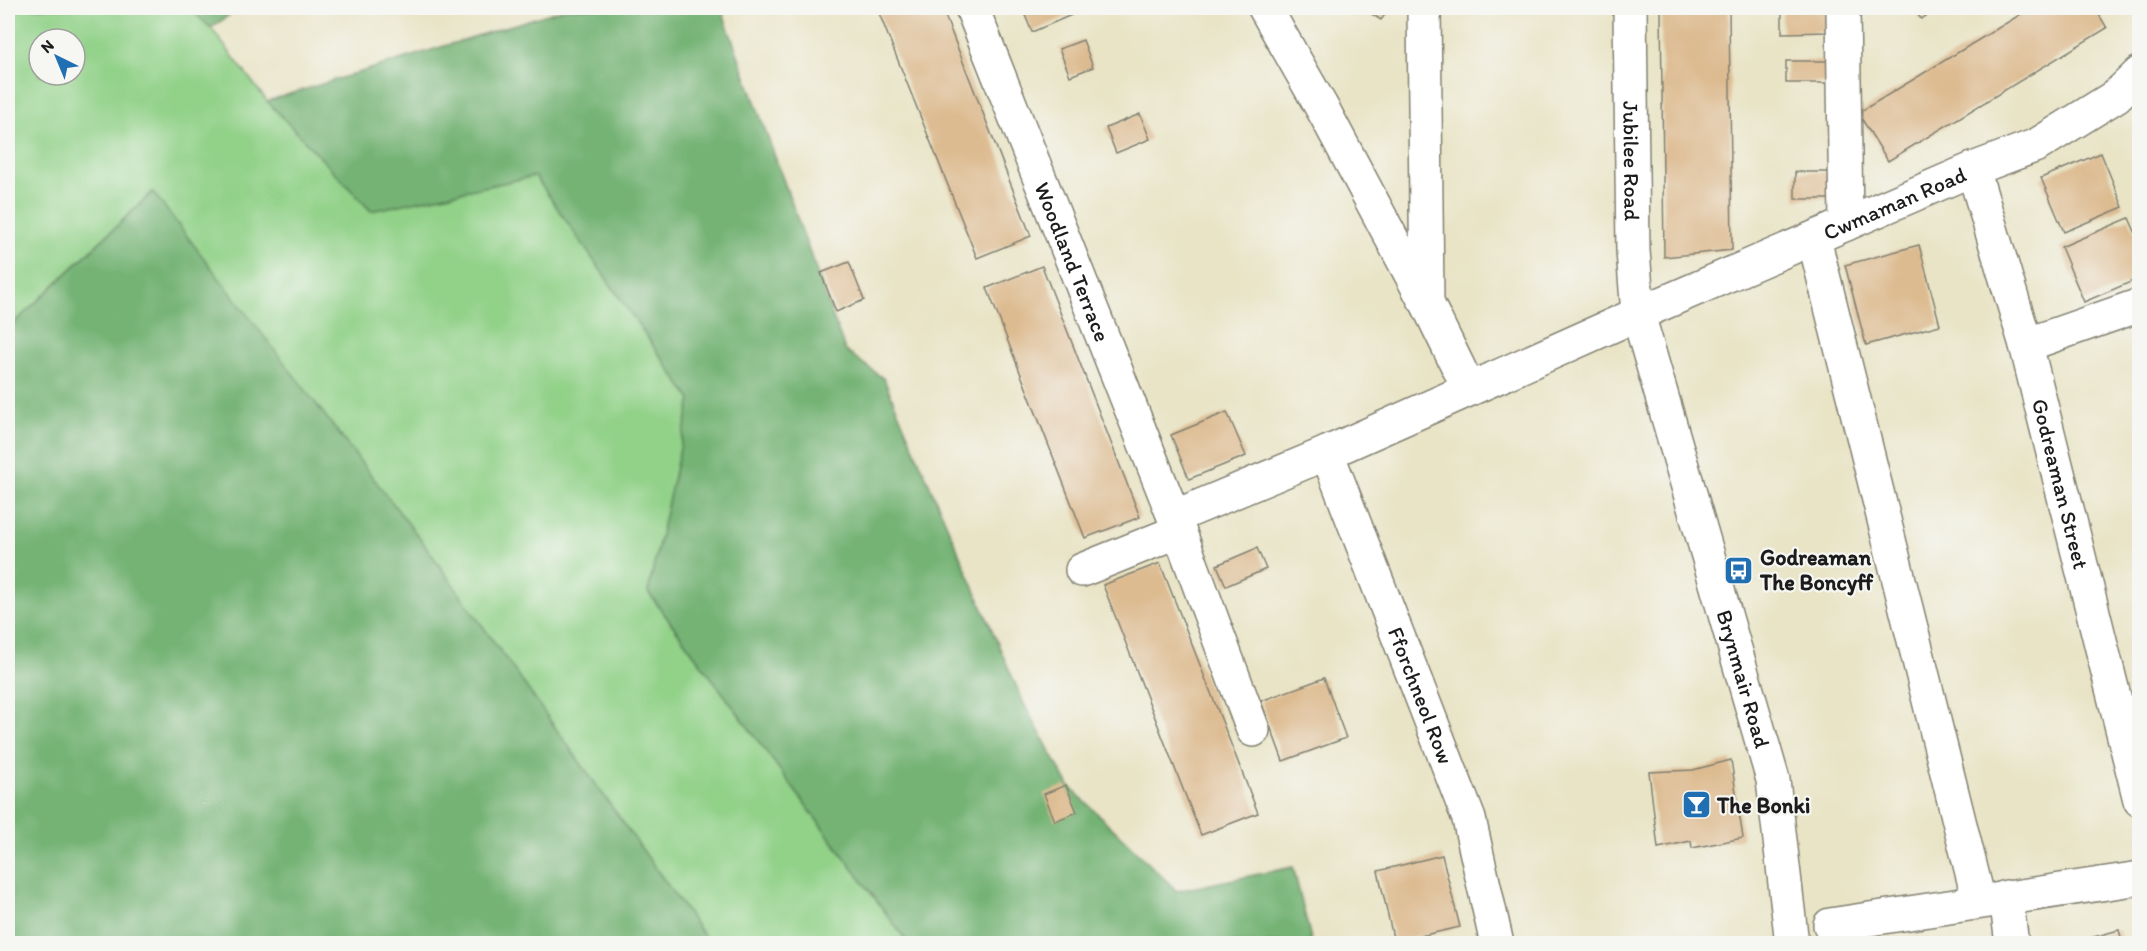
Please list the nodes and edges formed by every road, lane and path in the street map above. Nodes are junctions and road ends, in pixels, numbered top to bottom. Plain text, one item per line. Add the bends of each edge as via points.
1 (972, 8) edge
2 (1265, 8) edge
3 (1425, 8) edge
4 (1630, 8) edge
5 (1843, 8) edge
6 (2139, 73) edge
7 (1973, 169) junction
8 (1846, 225) junction
9 (1815, 238) junction
10 (1427, 303) junction
11 (2139, 305) edge
12 (1638, 314) junction
13 (2026, 345) junction
14 (1470, 389) junction
15 (1327, 453) junction
16 (1176, 524) junction
17 (1082, 570) dead end
18 (1253, 730) dead end
19 (2139, 800) edge
20 (2139, 878) edge
21 (1992, 899) junction
22 (1830, 925) dead end
23 (1497, 944) edge
24 (1792, 944) edge
25 (2012, 944) edge

1 - 16 street, Woodland Terrace
2 - 10 street
3 - 10 street
4 - 12 street, Jubilee Road via 1633,251
5 - 8 street
6 - 7 street, Cwmaman Road via 2116,96 2037,145
7 - 8 street, Cwmaman Road
7 - 13 street, Godreaman Street
8 - 9 street, Cwmaman Road
9 - 12 street, Cwmaman Road
9 - 21 street
10 - 14 street
11 - 13 street
12 - 14 street
12 - 24 street, Brynmair Road via 1773,780
13 - 19 street, Godreaman Street
14 - 15 street
15 - 16 street
15 - 23 street, Fforchneol Row via 1469,819
16 - 17 street
16 - 18 street, Woodland Terrace
20 - 21 street
21 - 22 street
21 - 25 street

